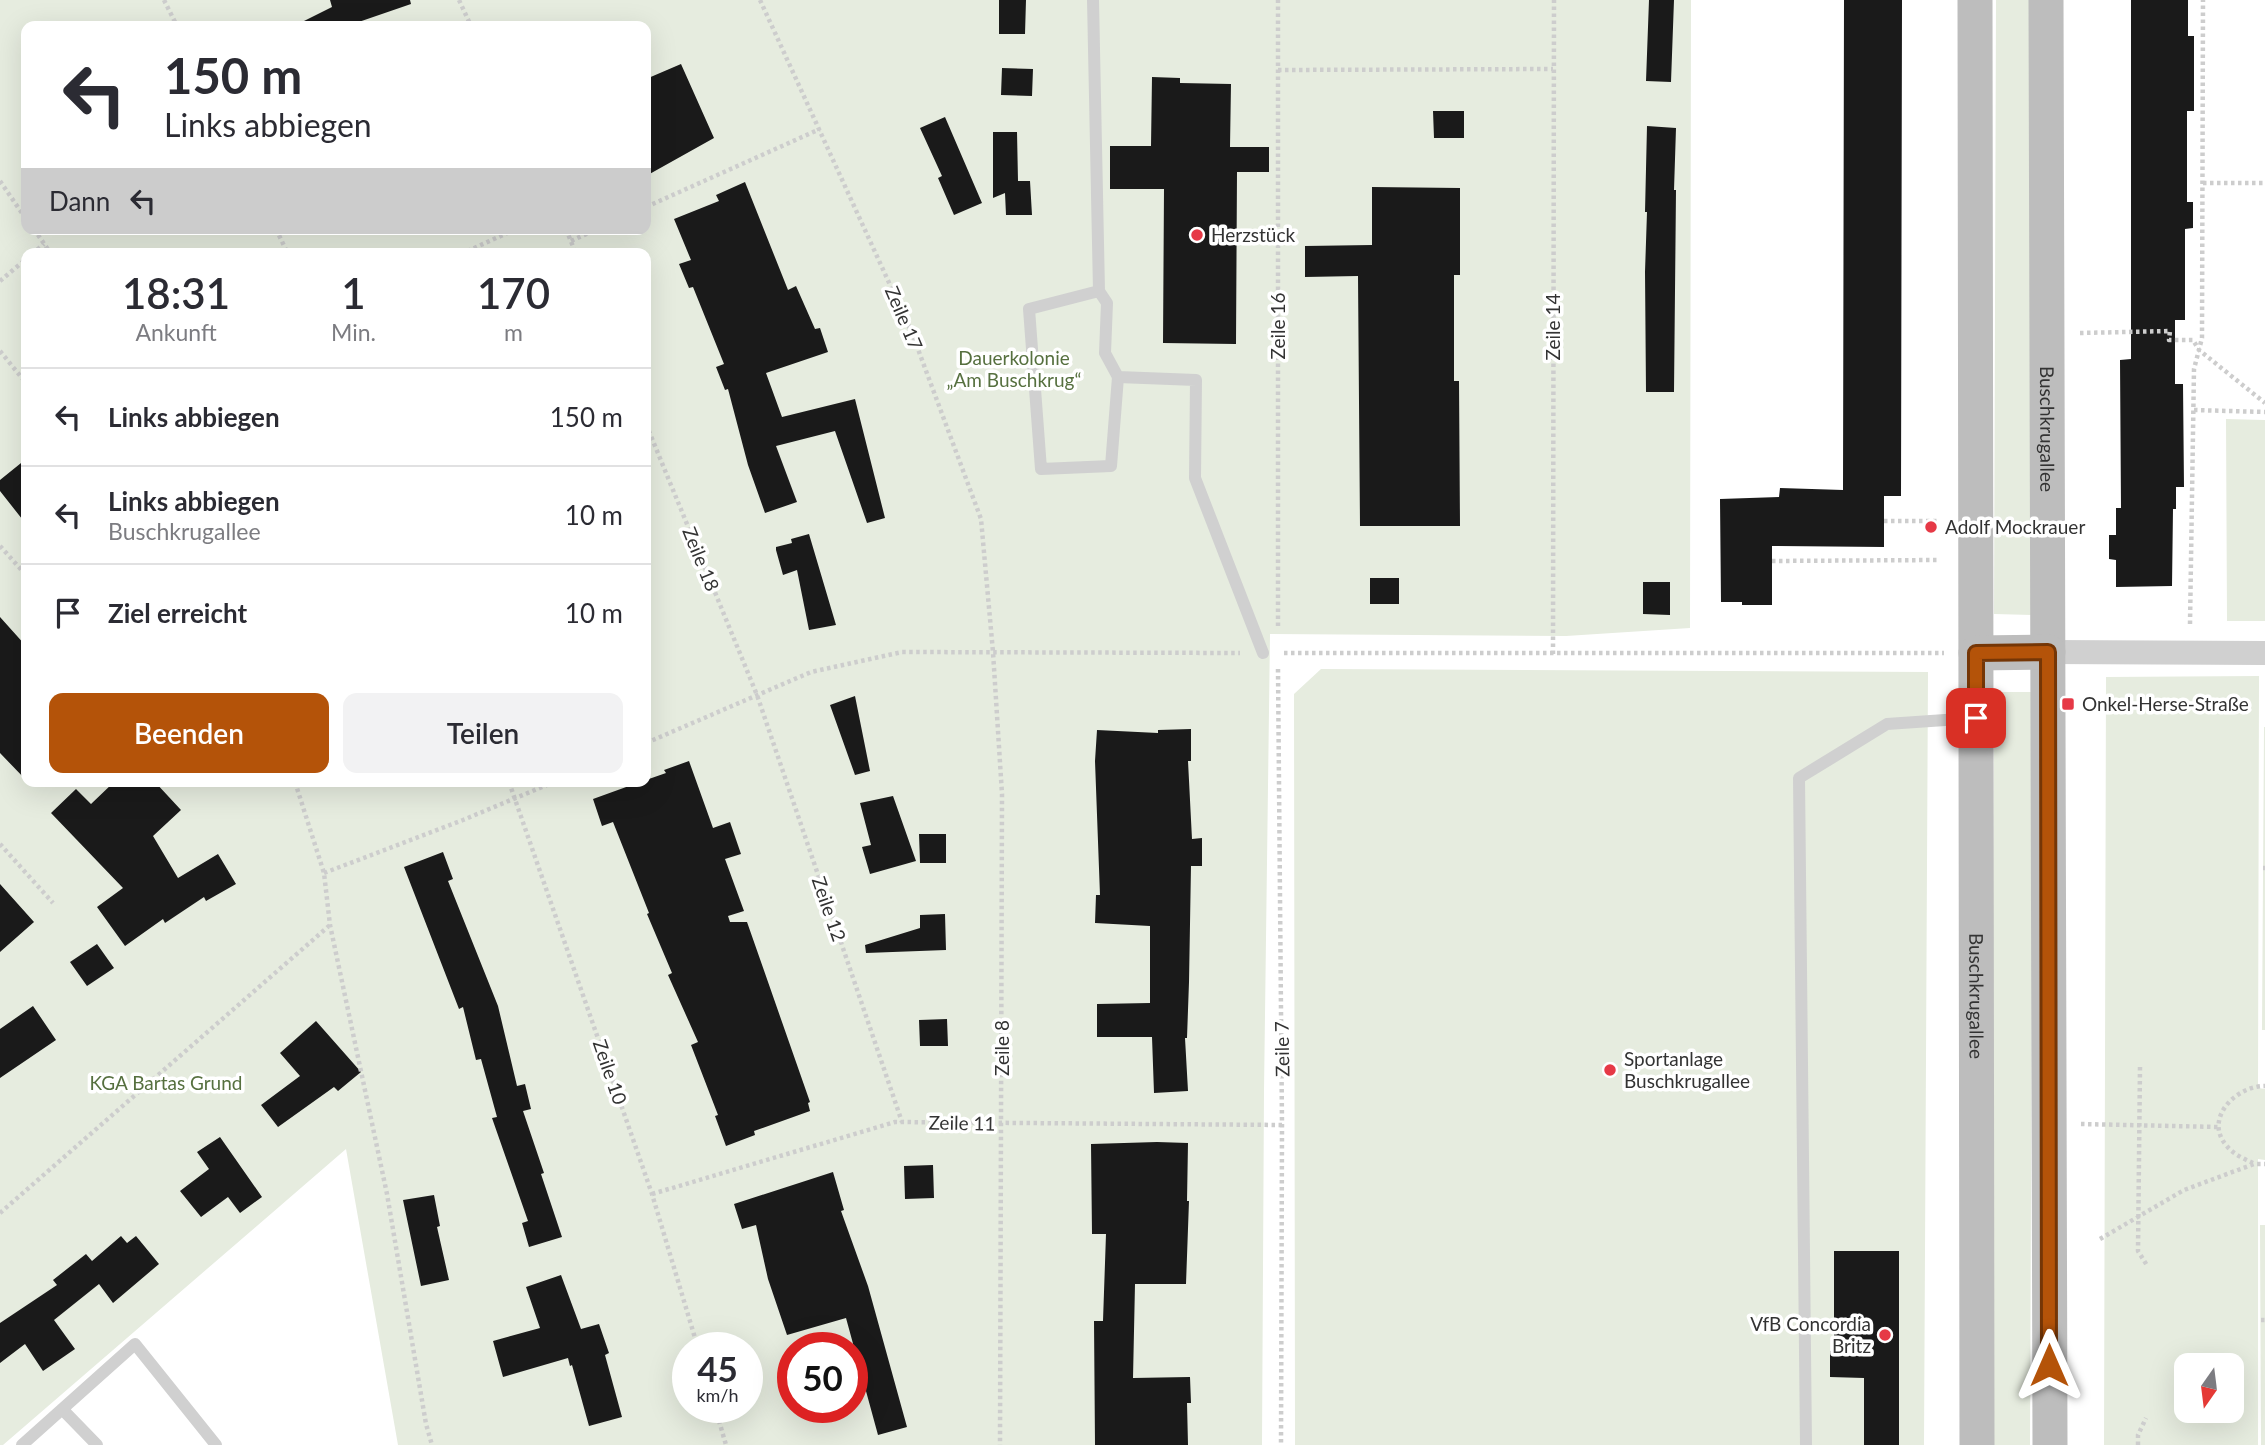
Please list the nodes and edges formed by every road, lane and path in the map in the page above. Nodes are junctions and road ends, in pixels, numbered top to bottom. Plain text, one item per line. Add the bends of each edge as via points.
1 (164, 0) edge
2 (459, 0) edge
3 (760, 0) edge
4 (1093, 0) edge
5 (1278, 0) edge
6 (1554, 0) edge
7 (1975, 0) edge
8 (2046, 0) edge
9 (2203, 0) edge
10 (174, 21) edge
11 (469, 21) edge
12 (1553, 69) junction
13 (1278, 70) junction
14 (820, 129) junction
15 (0, 181) edge
16 (2203, 183) junction
17 (2265, 183) edge
18 (651, 205) edge
19 (21, 212) edge
20 (38, 235) edge
21 (503, 235) edge
22 (568, 235) edge
23 (584, 235) edge
24 (571, 241) junction
25 (44, 244) junction
26 (39, 248) edge
27 (47, 248) edge
28 (474, 248) edge
29 (574, 248) edge
30 (21, 263) edge
31 (0, 281) edge
32 (1099, 291) junction
33 (2047, 333) junction
34 (2199, 350) junction
35 (0, 351) edge
36 (21, 377) edge
37 (1118, 377) junction
38 (2265, 403) edge
39 (2194, 410) junction
40 (2265, 412) edge
41 (651, 436) edge
42 (1937, 521) dead end
43 (1884, 522) dead end
44 (0, 546) edge
45 (1772, 561) dead end
46 (1937, 561) dead end
47 (21, 569) edge
48 (993, 652) junction
49 (2048, 652) junction
50 (2185, 652) junction
51 (1263, 653) junction
52 (1278, 653) junction
53 (1976, 653) junction
54 (2265, 653) edge
55 (1553, 654) junction
56 (757, 695) junction
57 (1976, 718) junction
58 (651, 741) edge
59 (297, 787) edge
60 (511, 787) edge
61 (543, 787) edge
62 (516, 799) junction
63 (0, 844) edge
64 (324, 873) junction
65 (53, 903) dead end
66 (330, 925) junction
67 (2140, 1067) dead end
68 (2265, 1086) edge
69 (902, 1122) junction
70 (2049, 1123) junction
71 (1002, 1124) junction
72 (1283, 1125) junction
73 (2141, 1126) junction
74 (2218, 1127) junction
75 (2254, 1164) junction
76 (2265, 1164) edge
77 (652, 1194) junction
78 (0, 1213) edge
79 (2138, 1216) junction
80 (2100, 1239) dead end
81 (2148, 1266) dead end
82 (693, 1332) edge
83 (62, 1409) junction
84 (2146, 1418) dead end
85 (720, 1423) edge
86 (22, 1445) edge
87 (97, 1445) edge
88 (216, 1445) edge
89 (432, 1445) edge
90 (726, 1445) edge
91 (1000, 1445) edge
92 (1281, 1445) edge
93 (1806, 1445) edge
94 (1977, 1445) edge
95 (2050, 1445) edge
96 (2138, 1445) edge

1 - 10 path
2 - 11 path
3 - 14 path, Zeile 17
4 - 32 lane
5 - 13 path, Zeile 16
6 - 12 path, Zeile 14
7 - 53 main road, Buschkrugallee
8 - 33 main road, Buschkrugallee
9 - 16 path
12 - 13 path
12 - 55 path, Zeile 14
13 - 52 path, Zeile 16
14 - 18 path
14 - 48 path, Zeile 17 via 912,333 981,519
15 - 19 path
16 - 17 path
16 - 34 path
20 - 25 path
21 - 28 path
22 - 24 path
23 - 24 path
24 - 29 path
25 - 26 path
25 - 27 path
30 - 31 path
32 - 37 lane via 1107,303 1105,353
32 - 37 lane via 1029,309 1041,468 1111,466
33 - 34 path via 2170,331 2169,340 2193,340
33 - 49 main road, Buschkrugallee
34 - 38 path
34 - 39 path
35 - 36 path
37 - 51 lane via 1196,380 1195,478
39 - 40 path
39 - 50 path via 2191,622
41 - 56 path, Zeile 18
42 - 43 path
44 - 47 path
45 - 46 path
48 - 51 path
48 - 56 path via 902,652 811,672
48 - 71 path, Zeile 8 via 1002,794
49 - 50 street
49 - 53 main road
49 - 70 main road, Buschkrugallee
50 - 54 street
51 - 52 path
52 - 55 path
52 - 72 path, Zeile 7
53 - 55 path
53 - 57 main road, Buschkrugallee
56 - 58 path
56 - 69 path, Zeile 12
57 - 93 lane via 1887,724 1799,778
57 - 94 main road, Buschkrugallee
59 - 64 path
60 - 62 path, Zeile 10
61 - 62 path
62 - 64 path
62 - 77 path, Zeile 10
63 - 65 path
64 - 66 path
66 - 78 path
66 - 89 path via 387,1194
67 - 73 path
68 - 74 path via 2236,1093
69 - 71 path, Zeile 11
69 - 77 path, Zeile 11
70 - 73 path
70 - 95 main road, Buschkrugallee
71 - 72 path, Zeile 11
71 - 91 path, Zeile 8
72 - 92 path, Zeile 7
73 - 74 path
73 - 79 path
74 - 75 path via 2224,1144
75 - 76 path
75 - 79 path via 2184,1190
77 - 82 path, Zeile 10
79 - 80 path
79 - 81 path via 2138,1251
83 - 86 lane
83 - 87 lane
83 - 88 lane via 135,1344
84 - 96 path
85 - 90 path

